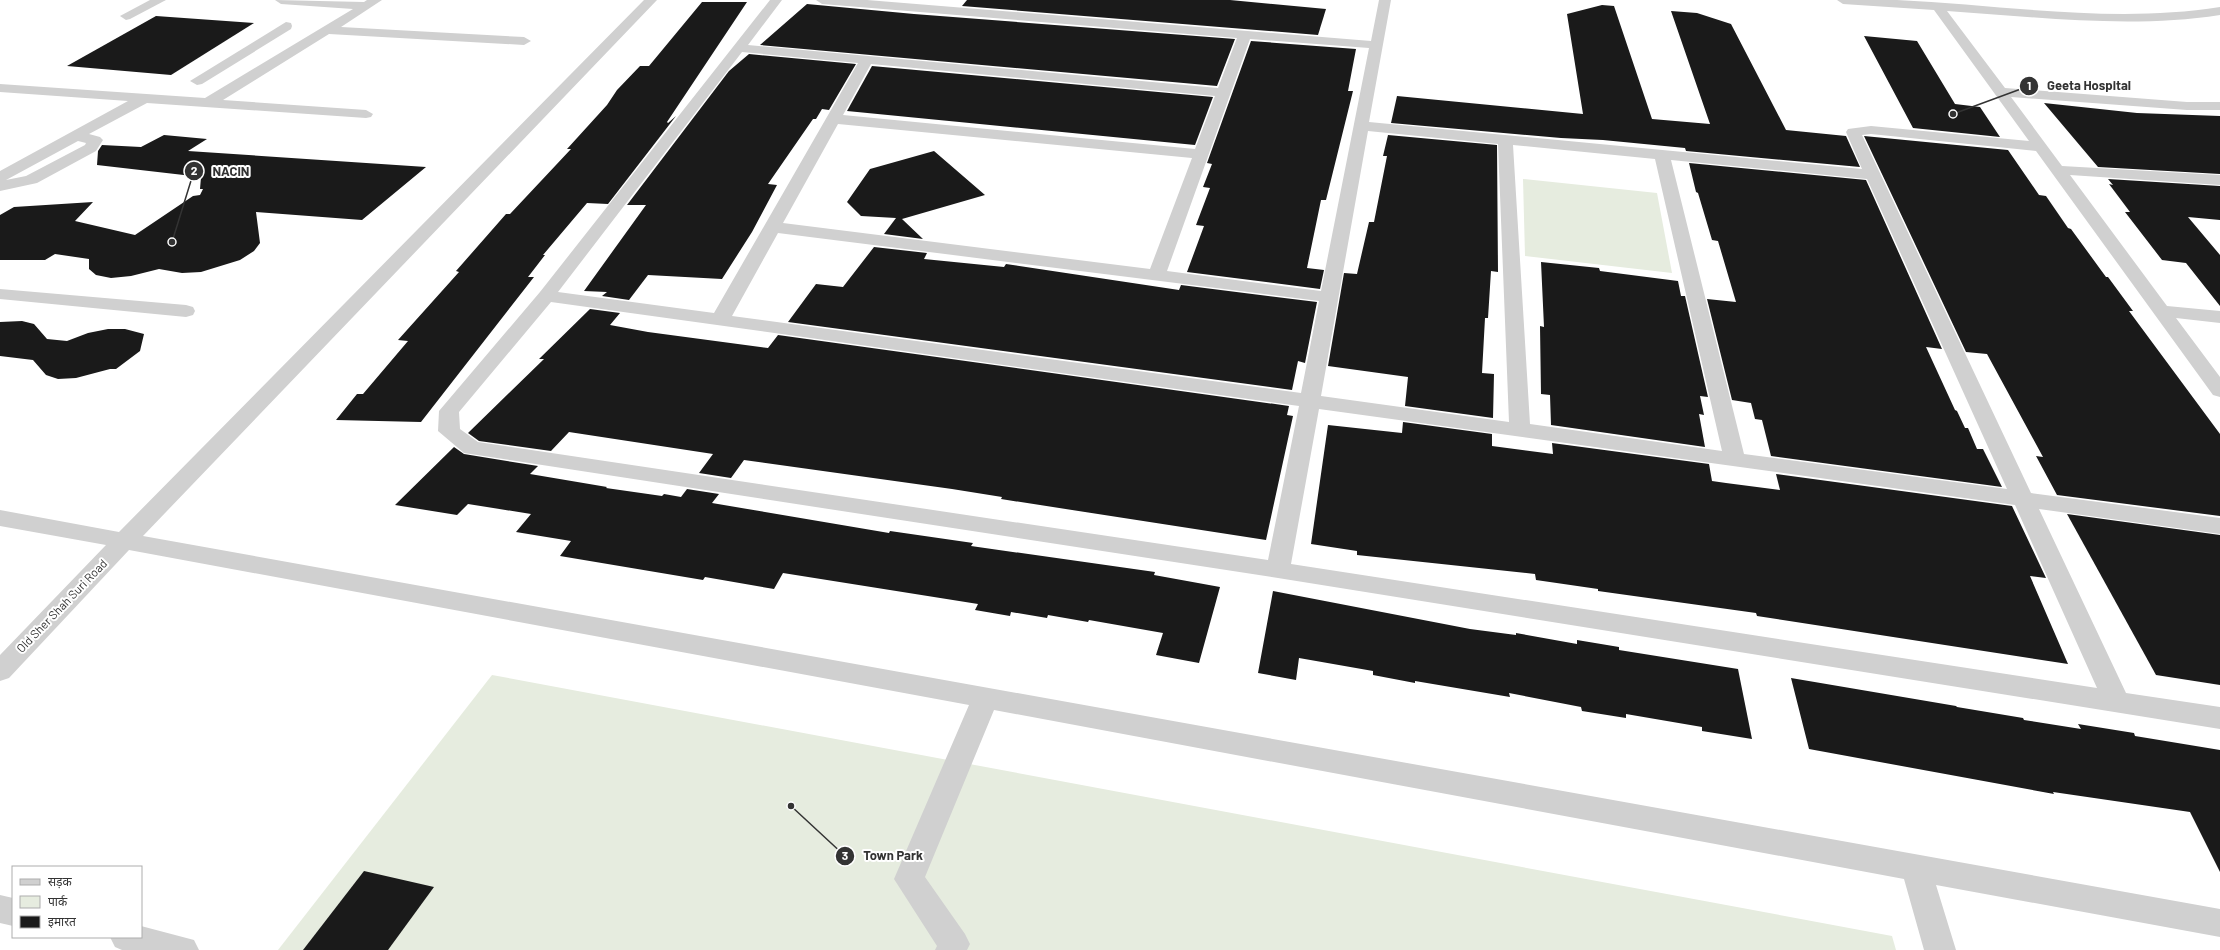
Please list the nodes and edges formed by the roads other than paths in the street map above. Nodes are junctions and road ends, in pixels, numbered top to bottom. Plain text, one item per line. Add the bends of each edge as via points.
1 (160, 0) edge
2 (281, 0) edge
3 (651, 0) edge
4 (776, 0) edge
5 (822, 0) edge
6 (1385, 0) edge
7 (1843, 0) edge
8 (371, 3) edge
9 (1938, 7) junction
10 (2220, 11) edge
11 (126, 16) dead end
12 (286, 26) dead end
13 (326, 30) junction
14 (1245, 34) junction
15 (524, 41) dead end
16 (1376, 45) junction
17 (739, 48) junction
18 (238, 56) junction
19 (278, 59) junction
20 (867, 60) junction
21 (197, 81) dead end
22 (0, 88) edge
23 (2000, 92) junction
24 (1224, 93) junction
25 (145, 98) junction
26 (207, 103) junction
27 (2220, 106) edge
28 (366, 114) dead end
29 (834, 119) junction
30 (1362, 126) junction
31 (76, 136) junction
32 (1505, 139) junction
33 (2041, 147) junction
34 (1201, 154) junction
35 (1662, 154) junction
36 (2058, 170) junction
37 (1873, 175) junction
38 (0, 177) edge
39 (2220, 180) edge
40 (0, 186) edge
41 (773, 227) junction
42 (1157, 275) junction
43 (0, 294) edge
44 (546, 296) junction
45 (1329, 297) junction
46 (186, 311) dead end
47 (2161, 311) junction
48 (2220, 317) edge
49 (720, 320) junction
50 (2220, 391) edge
51 (1310, 401) junction
52 (1520, 430) junction
53 (1735, 459) junction
54 (2023, 499) junction
55 (0, 518) edge
56 (2220, 526) edge
57 (125, 540) junction
58 (1278, 570) junction
59 (0, 671) edge
60 (986, 697) junction
61 (2117, 702) junction
62 (2220, 718) edge
63 (1916, 867) junction
64 (0, 909) edge
65 (12, 912) edge
66 (2220, 923) edge
67 (130, 938) edge
68 (183, 950) edge
69 (951, 950) edge
70 (1940, 950) edge

1 - 11 street
2 - 8 street
3 - 57 street, Old Sher Shah Suri Road
4 - 17 street
5 - 14 street
6 - 16 street
7 - 9 street
8 - 13 street
9 - 10 street via 2127,18 2181,17
9 - 23 street
12 - 18 street
13 - 15 street
13 - 19 street
14 - 16 street
14 - 24 street
16 - 30 street
17 - 20 street
17 - 44 street
18 - 19 street
18 - 21 street
19 - 26 street
20 - 24 street
20 - 29 street
22 - 25 street
23 - 27 street via 2188,106
23 - 33 street
24 - 34 street
25 - 26 street
25 - 31 street
26 - 28 street
29 - 34 street
29 - 41 street
30 - 32 street
30 - 45 street
31 - 38 street
31 - 40 street via 95,140 91,148 31,180
32 - 35 street
32 - 52 street
33 - 36 street
33 - 37 street via 1871,130 1853,132
34 - 42 street
35 - 37 street
35 - 53 street
36 - 39 street
36 - 47 street
37 - 54 street
41 - 42 street
41 - 49 street
42 - 45 street
43 - 46 street
44 - 49 street
44 - 58 street via 449,411 448,431 472,448
45 - 51 street
47 - 48 street
47 - 50 street
49 - 51 street
51 - 52 street
51 - 58 street
52 - 53 street
53 - 54 street
54 - 56 street
54 - 61 street
55 - 57 street
57 - 59 street, Old Sher Shah Suri Road
57 - 60 street
58 - 61 street
60 - 63 street
60 - 69 street via 909,879 954,944
61 - 62 street
63 - 66 street
63 - 70 street
64 - 65 street
67 - 68 street

